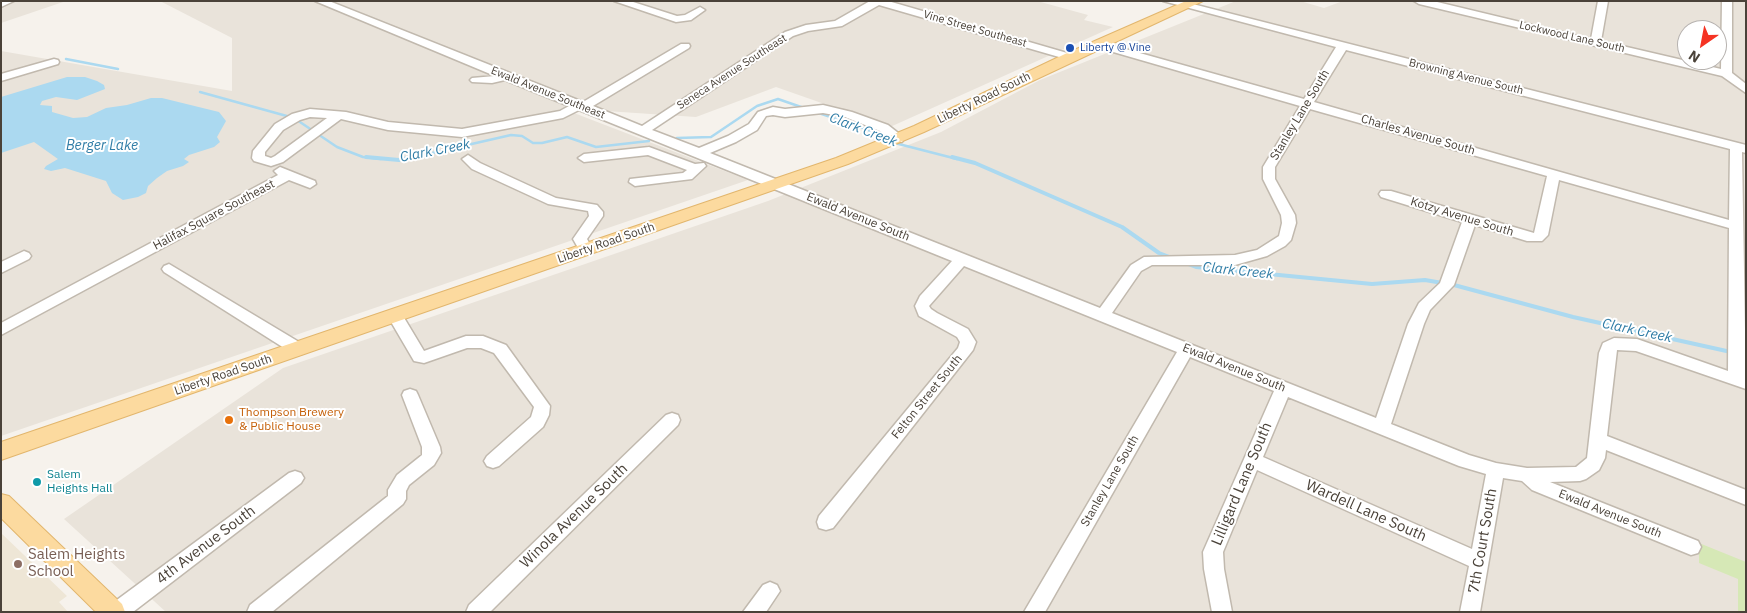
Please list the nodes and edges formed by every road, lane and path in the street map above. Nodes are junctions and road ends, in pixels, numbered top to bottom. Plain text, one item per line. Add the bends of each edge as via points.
1 (9, 1) edge
2 (320, 1) edge
3 (618, 1) edge
4 (880, 1) edge
5 (1168, 1) edge
6 (1419, 1) edge
7 (1603, 1) edge
8 (1727, 1) edge
9 (1191, 3) edge
10 (1, 4) edge
11 (1446, 4) edge
12 (700, 10) dead end
13 (1596, 42) junction
14 (1100, 45) junction
15 (685, 46) dead end
16 (1343, 46) junction
17 (1070, 57) junction
18 (54, 62) dead end
19 (1726, 74) junction
20 (506, 76) junction
21 (1, 78) edge
22 (476, 80) dead end
23 (1746, 90) edge
24 (1307, 104) junction
25 (582, 106) junction
26 (338, 115) junction
27 (642, 130) junction
28 (898, 139) junction
29 (1741, 148) edge
30 (705, 155) junction
31 (584, 158) dead end
32 (468, 159) dead end
33 (270, 162) junction
34 (696, 169) junction
35 (1554, 174) junction
36 (288, 175) junction
37 (635, 182) dead end
38 (310, 184) dead end
39 (777, 184) junction
40 (1386, 194) dead end
41 (1470, 219) junction
42 (1736, 226) junction
43 (586, 250) junction
44 (139, 255) junction
45 (24, 256) dead end
46 (962, 259) junction
47 (1, 268) edge
48 (169, 269) dead end
49 (1103, 315) junction
50 (395, 316) junction
51 (1, 324) edge
52 (1, 330) edge
53 (298, 349) junction
54 (1187, 349) junction
55 (1741, 381) edge
56 (1284, 388) junction
57 (410, 395) dead end
58 (672, 420) dead end
59 (1381, 427) junction
60 (1598, 440) junction
61 (1, 451) edge
62 (493, 460) dead end
63 (1252, 460) junction
64 (1496, 470) junction
65 (1527, 475) junction
66 (295, 478) dead end
67 (1746, 498) edge
68 (1, 503) edge
69 (826, 522) dead end
70 (1691, 547) dead end
71 (1480, 562) junction
72 (770, 591) dead end
73 (115, 612) edge
74 (257, 612) edge
75 (476, 612) edge
76 (753, 612) edge
77 (1034, 612) edge
78 (1222, 612) edge
79 (1470, 612) edge

1 - 10 street
2 - 20 street, Ewald Avenue Southeast
3 - 12 street via 676,19 687,18
4 - 17 street, Vine Street Southeast
4 - 27 street, Seneca Avenue Southeast via 838,24 789,34
5 - 9 street, Browning Avenue South
6 - 11 street, Lockwood Lane South
7 - 13 street
8 - 19 street
9 - 14 main road, Liberty Road South
9 - 16 street, Browning Avenue South
11 - 13 street, Lockwood Lane South
13 - 19 street, Lockwood Lane South
14 - 17 main road, Liberty Road South
14 - 24 street, Charles Avenue South
15 - 25 street
16 - 24 street, Stanley Lane South
16 - 29 street, Browning Avenue South
17 - 28 main road, Liberty Road South
18 - 21 street
19 - 23 street
20 - 22 street
20 - 25 street, Ewald Avenue Southeast
24 - 35 street, Charles Avenue South
24 - 49 street, Stanley Lane South via 1268,173 1288,215 1286,237 1262,253 1235,260 1158,259 1142,263
25 - 26 street via 563,114 466,133 388,126
25 - 27 street, Ewald Avenue Southeast
26 - 33 street via 284,156
26 - 33 street via 310,114 284,123 257,156 261,161
27 - 30 street, Ewald Avenue Southeast
28 - 30 street via 884,128 848,114 823,109 774,111 762,114 753,127
28 - 39 main road, Liberty Road South
29 - 42 street
30 - 34 street
30 - 39 street, Ewald Avenue Southeast
31 - 34 street via 648,151
32 - 43 street via 476,166 556,202 592,208 596,216 580,239
33 - 36 street
34 - 37 street via 687,176
35 - 41 street, Kotzy Avenue South via 1542,235 1537,238
35 - 42 street, Charles Avenue South
36 - 38 street
36 - 44 street, Halifax Square Southeast
39 - 43 main road, Liberty Road South
39 - 46 street, Ewald Avenue South
40 - 41 street, Kotzy Avenue South
41 - 59 street via 1448,285 1424,307 1416,324
42 - 55 street
43 - 50 main road, Liberty Road South
44 - 51 street, Halifax Square Southeast via 127,258
44 - 52 street, Halifax Square Southeast
45 - 47 street
46 - 49 street, Ewald Avenue South
46 - 69 street, Felton Street South via 922,306 924,312 963,333 968,342 965,350
48 - 53 street
49 - 54 street, Ewald Avenue South
50 - 53 main road, Liberty Road South
50 - 62 street via 420,357 466,342 483,342 500,349 542,406 537,422
53 - 61 main road, Liberty Road South
54 - 56 street, Ewald Avenue South
54 - 77 street, Stanley Lane South
55 - 60 street via 1637,345 1614,344 1609,347
56 - 59 street, Ewald Avenue South
56 - 63 street, Lilligard Lane South
57 - 74 street via 431,447 428,460 403,480 397,490 397,499
58 - 75 street, Winola Avenue South
59 - 64 street, Ewald Avenue South
60 - 65 street via 1596,458 1587,471 1567,475
60 - 67 street
63 - 71 street, Wardell Lane South
63 - 78 street, Lilligard Lane South via 1213,552
64 - 65 street, Ewald Avenue South
64 - 71 street, 7th Court South
65 - 70 street, Ewald Avenue South via 1538,485
66 - 73 street, 4th Avenue South
68 - 73 main road
71 - 79 street, 7th Court South
72 - 76 street

